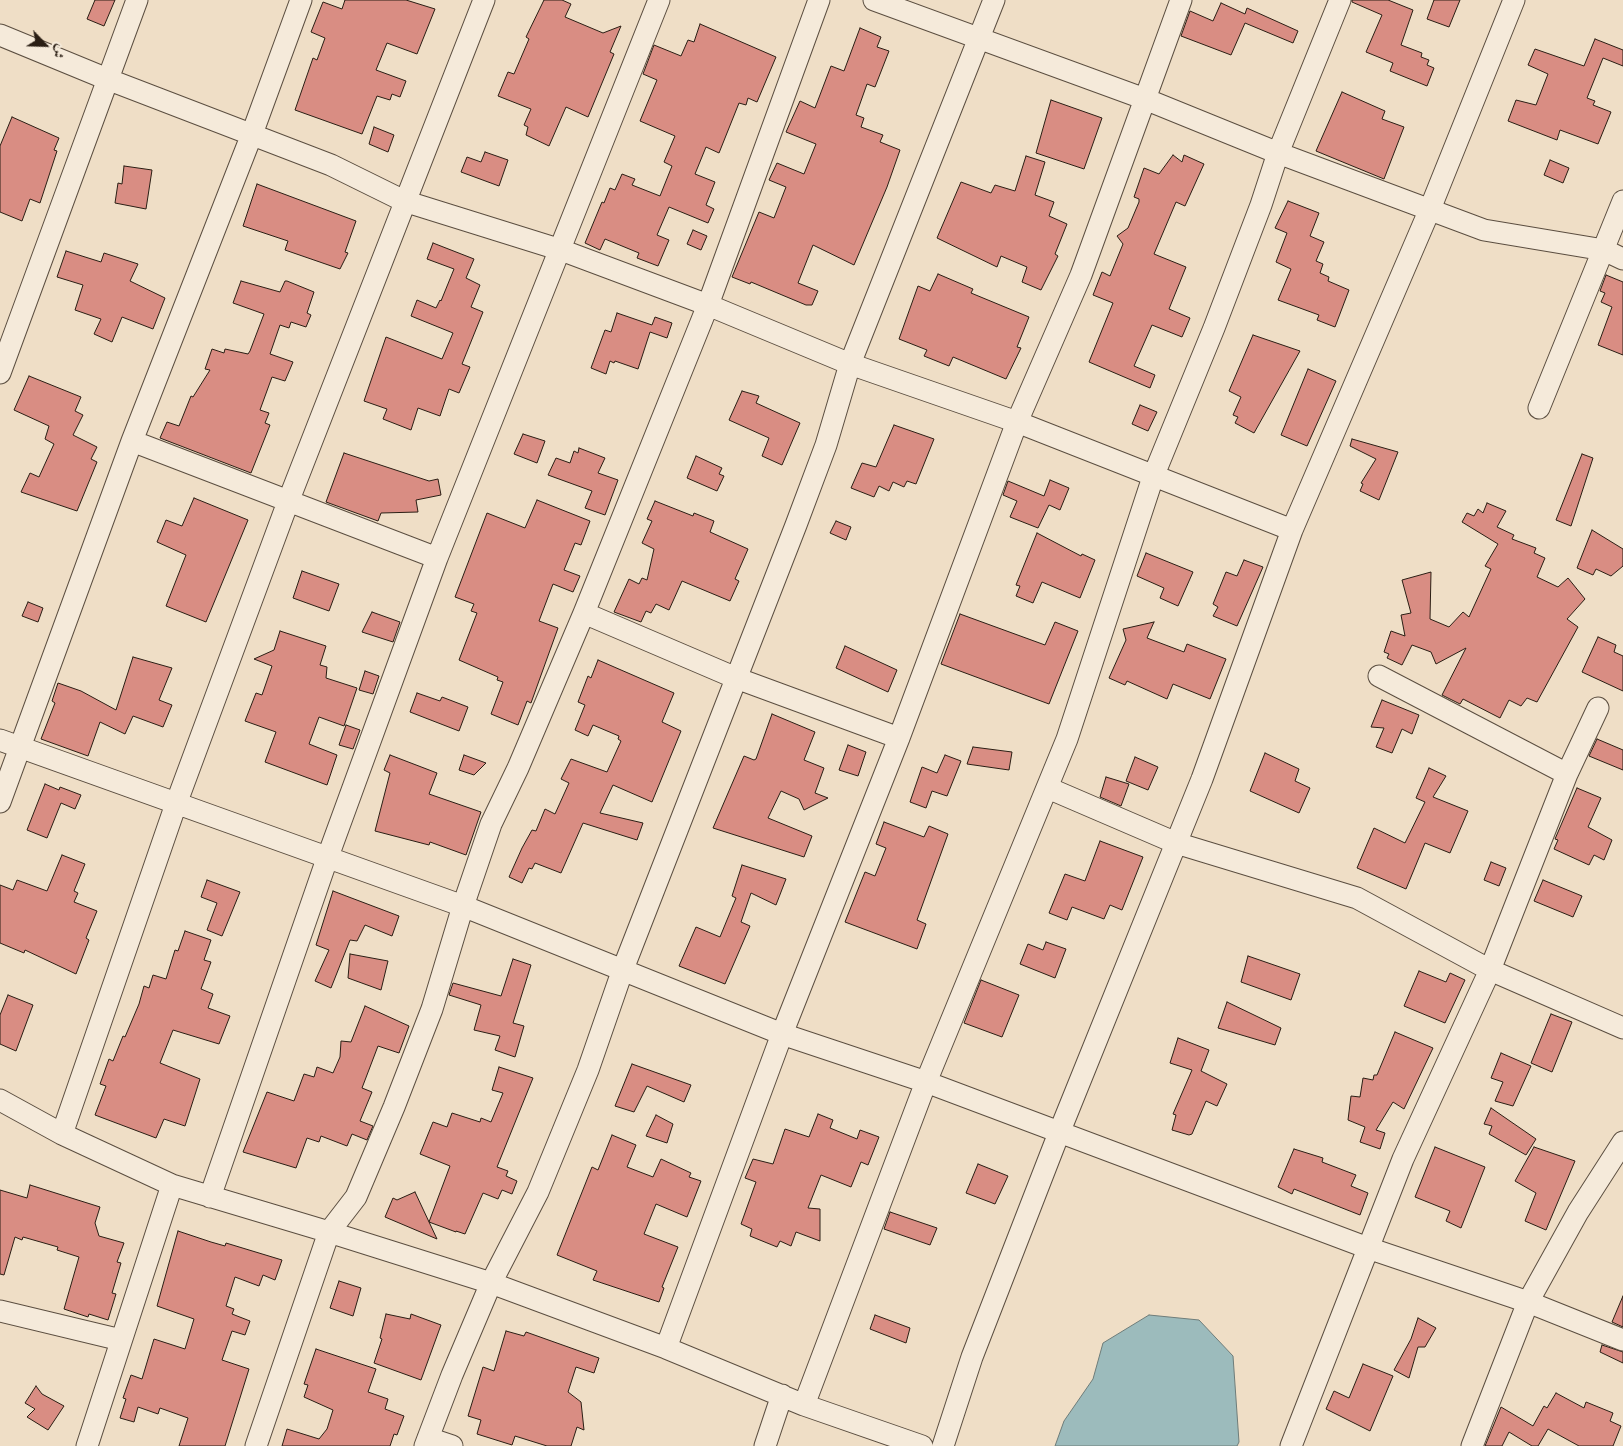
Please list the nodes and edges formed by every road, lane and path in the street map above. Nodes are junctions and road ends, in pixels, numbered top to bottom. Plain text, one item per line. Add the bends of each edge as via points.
1 (137, 0) edge
2 (301, 0) edge
3 (484, 0) edge
4 (659, 0) edge
5 (819, 0) edge
6 (874, 0) edge
7 (994, 0) edge
8 (1182, 0) edge
9 (1340, 0) edge
10 (1514, 0) edge
11 (0, 35) edge
12 (979, 38) junction
13 (107, 79) junction
14 (1145, 99) junction
15 (252, 134) junction
16 (1278, 153) junction
17 (404, 201) junction
18 (1623, 201) edge
19 (1430, 209) junction
20 (561, 250) junction
21 (1614, 254) edge
22 (708, 305) junction
23 (850, 364) junction
24 (0, 373) edge
25 (1539, 408) dead end
26 (1017, 422) junction
27 (132, 441) junction
28 (1153, 477) junction
29 (288, 502) junction
30 (1292, 530) junction
31 (437, 558) junction
32 (584, 613) junction
33 (1380, 676) dead end
34 (736, 678) junction
35 (1598, 708) dead end
36 (899, 738) junction
37 (0, 740) edge
38 (20, 748) junction
39 (1567, 774) junction
40 (1048, 788) junction
41 (0, 802) edge
42 (176, 804) junction
43 (1176, 843) junction
44 (327, 859) junction
45 (463, 906) junction
46 (623, 970) junction
47 (1490, 970) junction
48 (1623, 1028) edge
49 (782, 1034) junction
50 (926, 1082) junction
51 (0, 1100) edge
52 (1059, 1133) junction
53 (62, 1134) junction
54 (1623, 1142) edge
55 (172, 1185) junction
56 (210, 1197) junction
57 (329, 1232) junction
58 (1368, 1248) junction
59 (491, 1283) junction
60 (1528, 1302) junction
61 (0, 1311) edge
62 (121, 1340) junction
63 (1623, 1340) edge
64 (666, 1348) junction
65 (782, 1395) junction
66 (804, 1405) junction
67 (427, 1442) edge
68 (87, 1446) edge
69 (256, 1446) edge
70 (452, 1446) edge
71 (766, 1446) edge
72 (922, 1446) edge
73 (943, 1446) edge
74 (1291, 1446) edge
75 (1472, 1446) edge

1 - 13 street
2 - 15 street
3 - 17 street
4 - 20 street
5 - 22 street
6 - 12 street
7 - 12 street
8 - 14 street
9 - 16 street
10 - 19 street
11 - 13 street
12 - 14 street
12 - 23 street
13 - 15 street
13 - 24 street
14 - 16 street
14 - 26 street via 1082,275
15 - 17 street via 331,166
15 - 27 street
16 - 19 street
16 - 28 street via 1214,328
17 - 20 street
17 - 29 street
18 - 21 street
19 - 21 street via 1484,230
19 - 30 street
20 - 22 street
20 - 31 street
21 - 25 street
22 - 23 street
22 - 32 street
23 - 26 street
23 - 34 street via 826,445
26 - 28 street
26 - 36 street
27 - 29 street
27 - 38 street
28 - 30 street
28 - 40 street
29 - 31 street
29 - 42 street
30 - 43 street
31 - 44 street
32 - 34 street
32 - 45 street via 491,824
33 - 39 street
34 - 36 street
34 - 46 street
35 - 39 street
36 - 49 street
37 - 38 street
38 - 41 street
38 - 42 street
39 - 47 street
40 - 43 street
40 - 50 street
42 - 44 street
42 - 53 street
43 - 47 street via 1357,898
43 - 52 street
44 - 45 street
44 - 56 street
45 - 46 street
45 - 57 street via 432,1009 394,1107 356,1197
46 - 49 street
46 - 59 street via 588,1070 538,1192
47 - 48 street
47 - 58 street via 1403,1159
49 - 50 street
49 - 64 street
50 - 52 street
50 - 66 street
51 - 53 street
52 - 58 street
52 - 73 street via 972,1357
53 - 55 street
54 - 60 street via 1582,1205
55 - 56 street
55 - 62 street
56 - 57 street
57 - 59 street
57 - 69 street
58 - 60 street
58 - 74 street
59 - 64 street
59 - 67 street
60 - 63 street
60 - 75 street
61 - 62 street
62 - 68 street
64 - 65 street
65 - 66 street
65 - 71 street
66 - 72 street
67 - 70 street

